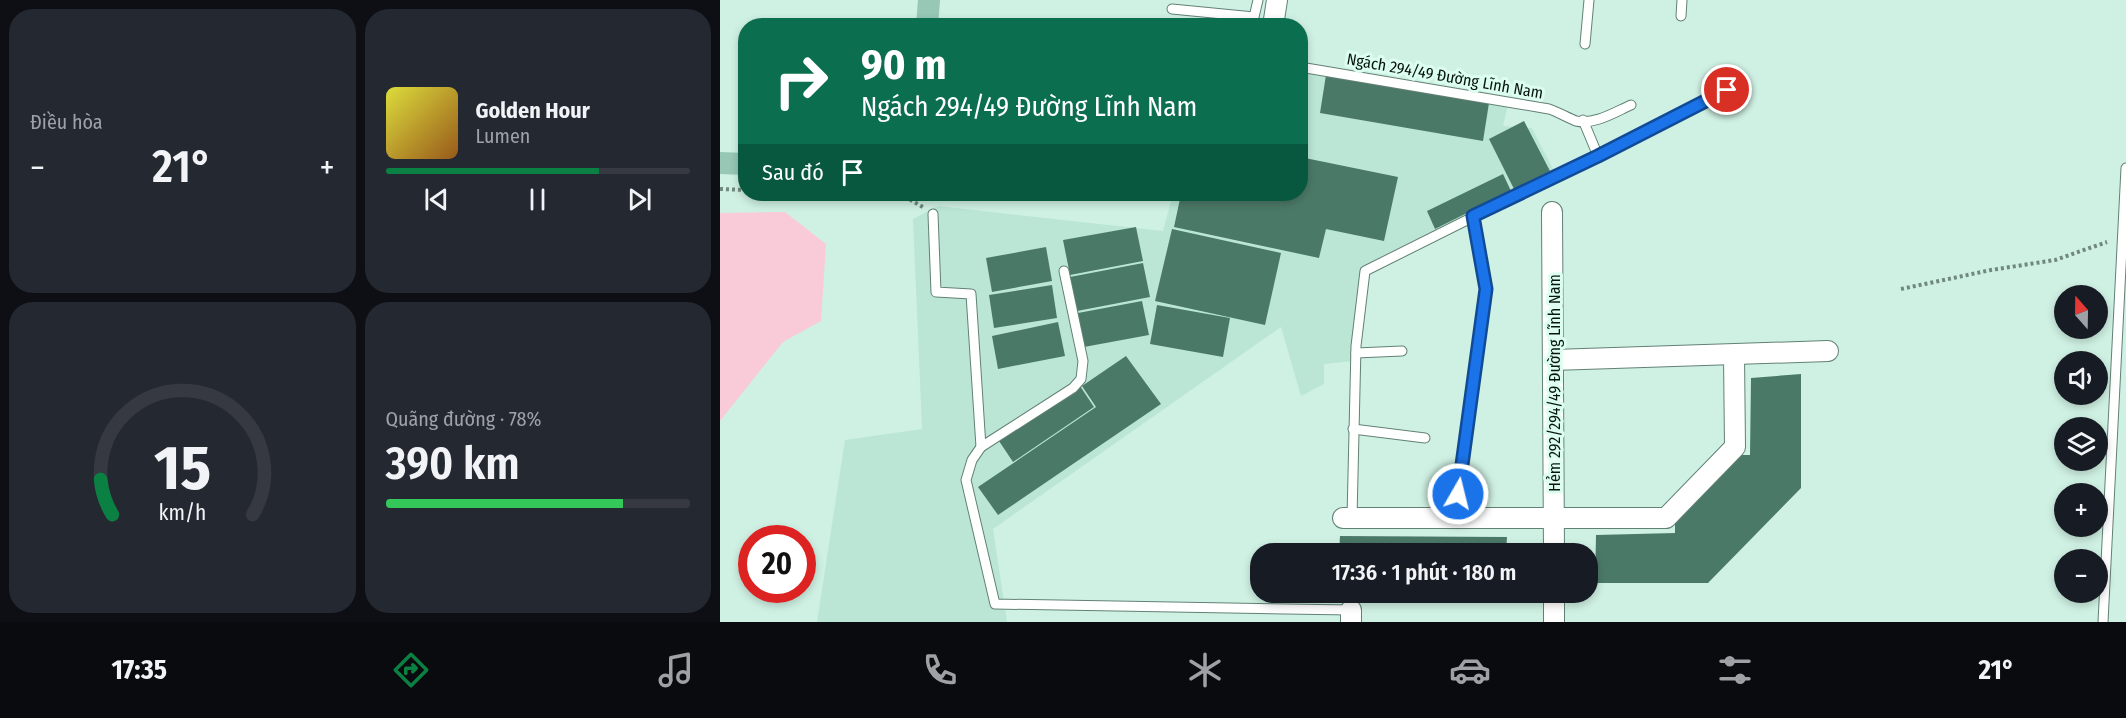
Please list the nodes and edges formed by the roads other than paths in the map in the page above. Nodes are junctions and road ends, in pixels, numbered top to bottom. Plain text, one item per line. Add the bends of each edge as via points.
1 (1258, 0) edge
2 (1277, 0) edge
3 (1589, 0) edge
4 (1682, 0) edge
5 (1172, 9) dead end
6 (1681, 16) dead end
7 (1274, 18) edge
8 (1584, 44) dead end
9 (1308, 68) edge
10 (1727, 90) dead end
11 (1631, 105) dead end
12 (1582, 120) junction
13 (1598, 156) junction
14 (2126, 168) edge
15 (1552, 212) dead end
16 (933, 214) road end
17 (1473, 216) junction
18 (1064, 271) dead end
19 (1402, 351) dead end
20 (1828, 351) dead end
21 (1356, 353) junction
22 (1734, 355) junction
23 (1553, 360) junction
24 (1353, 429) junction
25 (1425, 438) dead end
26 (981, 447) junction
27 (1455, 517) junction
28 (1347, 518) joint
29 (1554, 518) junction
30 (1554, 543) edge
31 (1554, 603) edge
32 (1351, 616) edge
33 (2103, 619) edge
34 (1554, 622) edge

1 - 5 lane via 1254,17
2 - 7 street
3 - 8 lane
4 - 6 lane
9 - 12 lane, Ngách 294/49 Đường Lĩnh Nam via 1549,109 1574,121
10 - 13 lane
11 - 12 lane, Ngách 294/49 Đường Lĩnh Nam via 1601,119
12 - 13 lane
13 - 17 lane
14 - 33 lane
15 - 23 street, Hẻm 292/294/49 Đường Lĩnh Nam
16 - 26 lane via 936,292 971,294
17 - 21 lane via 1365,271
17 - 27 lane via 1486,289
18 - 26 lane via 1083,361 1081,379
19 - 21 lane
20 - 22 street
21 - 24 lane
22 - 23 street
22 - 29 street via 1735,447 1666,518
23 - 29 street, Hẻm 292/294/49 Đường Lĩnh Nam
24 - 25 lane
24 - 28 lane
26 - 32 lane via 966,480 995,604
27 - 28 street
27 - 29 street
29 - 30 street, Hẻm 292/294/49 Đường Lĩnh Nam
31 - 34 street

